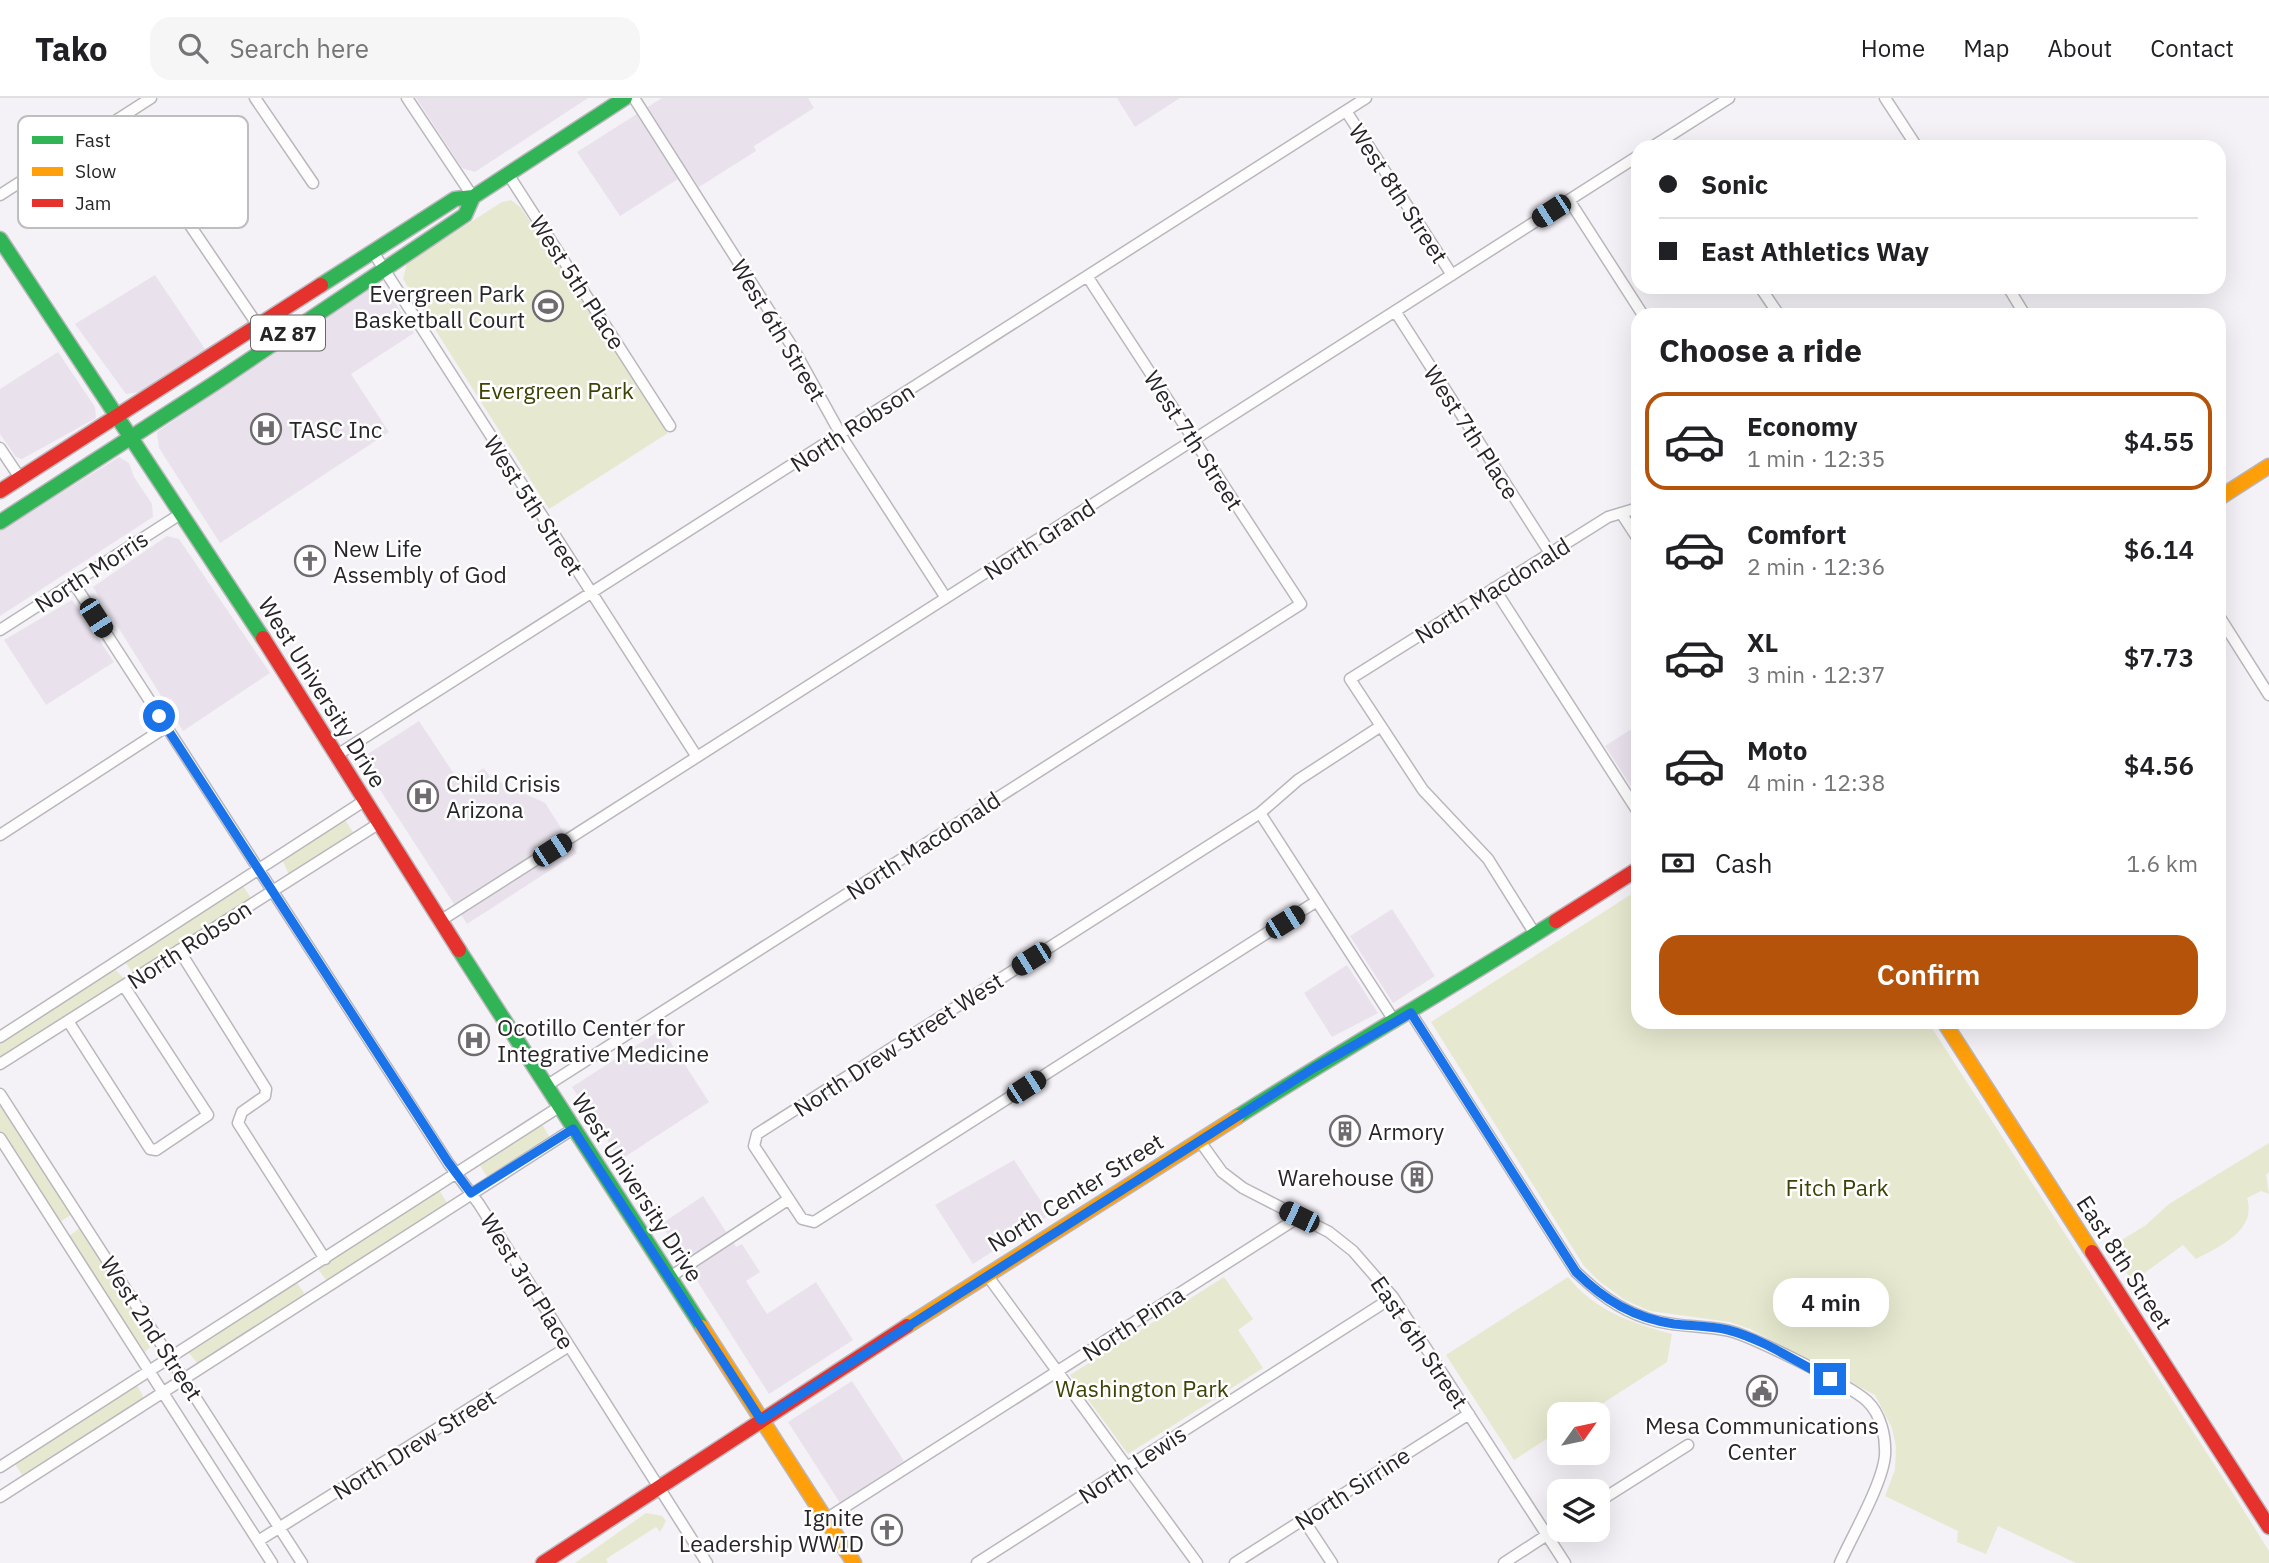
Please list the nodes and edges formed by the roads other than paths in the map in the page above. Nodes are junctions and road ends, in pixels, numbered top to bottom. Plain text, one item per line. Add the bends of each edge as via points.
1 (151, 98) edge
2 (255, 98) edge
3 (407, 98) edge
4 (625, 98) edge
5 (634, 98) edge
6 (1366, 98) edge
7 (1729, 98) edge
8 (1885, 98) edge
9 (1346, 111) junction
10 (123, 116) edge
11 (1671, 140) edge
12 (1912, 140) edge
13 (1631, 160) edge
14 (509, 174) junction
15 (18, 183) edge
16 (313, 183) dead end
17 (0, 195) edge
18 (473, 197) junction
19 (1569, 200) junction
20 (192, 228) edge
21 (0, 239) edge
22 (373, 252) junction
23 (384, 268) junction
24 (1452, 275) junction
25 (1087, 276) junction
26 (1638, 308) edge
27 (1395, 312) junction
28 (259, 327) junction
29 (119, 417) junction
30 (670, 426) dead end
31 (841, 434) junction
32 (132, 436) junction
33 (1194, 440) junction
34 (0, 448) edge
35 (2269, 467) edge
36 (20, 478) junction
37 (0, 491) edge
38 (2226, 494) edge
39 (1631, 510) edge
40 (182, 513) junction
41 (1621, 513) junction
42 (0, 522) edge
43 (1631, 528) edge
44 (1550, 553) junction
45 (74, 582) junction
46 (1494, 588) junction
47 (591, 593) junction
48 (946, 598) junction
49 (1301, 604) joint
50 (2226, 627) edge
51 (0, 630) edge
52 (2269, 695) edge
53 (1381, 726) junction
54 (166, 727) junction
55 (337, 755) junction
56 (697, 757) junction
57 (364, 801) junction
58 (1631, 801) edge
59 (1260, 813) junction
60 (378, 824) junction
61 (0, 835) edge
62 (260, 869) junction
63 (1631, 873) edge
64 (274, 890) junction
65 (1317, 901) junction
66 (440, 921) junction
67 (1535, 934) junction
68 (179, 950) junction
69 (124, 986) junction
70 (1411, 1013) junction
71 (68, 1021) junction
72 (1395, 1022) junction
73 (1949, 1029) edge
74 (0, 1037) edge
75 (0, 1064) edge
76 (546, 1086) junction
77 (0, 1094) edge
78 (559, 1107) junction
79 (573, 1129) junction
80 (0, 1138) edge
81 (1199, 1140) junction
82 (457, 1174) junction
83 (471, 1193) junction
84 (789, 1199) junction
85 (1299, 1217) junction
86 (325, 1259) junction
87 (303, 1273) junction
88 (988, 1275) junction
89 (670, 1277) junction
90 (316, 1293) junction
91 (1393, 1297) junction
92 (569, 1346) junction
93 (171, 1357) junction
94 (148, 1371) junction
95 (1057, 1371) junction
96 (184, 1377) junction
97 (162, 1392) junction
98 (1469, 1413) junction
99 (761, 1420) junction
100 (1688, 1445) dead end
101 (4, 1465) edge
102 (1127, 1467) junction
103 (21, 1483) junction
104 (659, 1489) junction
105 (1610, 1494) edge
106 (0, 1497) edge
107 (1303, 1519) junction
108 (826, 1520) junction
109 (2269, 1527) edge
110 (280, 1528) junction
111 (1547, 1535) joint
112 (258, 1541) junction
113 (1552, 1542) edge
114 (272, 1563) edge
115 (302, 1563) edge
116 (543, 1563) edge
117 (707, 1563) edge
118 (854, 1563) edge
119 (977, 1563) edge
120 (1197, 1563) edge
121 (1235, 1563) edge
122 (1332, 1563) edge
123 (1503, 1563) edge
124 (1565, 1563) edge
125 (1840, 1563) edge

1 - 10 street
2 - 16 street
3 - 18 street
4 - 14 main road, AZ 87
5 - 31 street, West 6th Street via 793,348
6 - 9 street, North Robson
7 - 11 street
8 - 12 street
9 - 24 street, West 8th Street
9 - 25 street, North Robson
13 - 19 street, North Grand
14 - 18 main road, AZ 87
14 - 30 street, West 5th Place
15 - 17 street
18 - 22 main road, AZ 87 via 455,199
18 - 23 main road, AZ 87 via 465,215
19 - 24 street, North Grand
19 - 26 street
20 - 28 street
21 - 29 main road, West University Drive
22 - 23 street, West 5th Street
22 - 28 main road, AZ 87
23 - 32 main road, AZ 87
23 - 47 street, West 5th Street
24 - 27 street, North Grand
25 - 31 street, North Robson
25 - 33 street, West 7th Street
27 - 33 street, North Grand
27 - 44 street, West 7th Place
28 - 29 main road, AZ 87
29 - 32 main road, West University Drive
29 - 36 main road, AZ 87
31 - 47 street, North Robson
31 - 48 street, West 6th Street
32 - 40 main road, West University Drive
32 - 42 main road, AZ 87
33 - 48 street, North Grand
33 - 49 street, West 7th Street
34 - 36 street
35 - 38 main road
36 - 37 main road, AZ 87
39 - 41 street, North Macdonald
40 - 45 street, North Morris
40 - 55 main road, West University Drive
41 - 43 street
41 - 44 street, North Macdonald
44 - 46 street, North Macdonald
45 - 51 street, North Morris
45 - 54 street, West 3rd Place
46 - 53 street, North Macdonald via 1350,679
46 - 58 street
47 - 55 street, North Robson
47 - 56 street, West 5th Street
48 - 56 street, North Grand
49 - 76 street, North Macdonald
50 - 52 street
53 - 59 street, North Drew Street West via 1298,780
53 - 67 street via 1423,790 1488,859
54 - 61 street
54 - 62 street, West 3rd Place
55 - 57 main road, West University Drive
56 - 66 street, North Grand
57 - 60 main road, West University Drive
57 - 62 street, North Robson
59 - 65 street
59 - 84 street, North Drew Street West via 757,1134 754,1146
60 - 64 street, North Robson
60 - 66 main road, West University Drive
62 - 64 street, West 3rd Place
62 - 74 street, North Robson
63 - 67 main road, North Center Street
64 - 68 street, North Robson
64 - 82 street, West 3rd Place
65 - 72 street
65 - 84 street, North Drew Street West via 814,1222 802,1219
66 - 76 main road, West University Drive
67 - 70 main road, North Center Street
68 - 69 street, North Robson
68 - 86 street via 266,1088 265,1096 242,1112 238,1123
69 - 71 street, North Robson
69 - 71 street via 208,1115 156,1150 150,1149
70 - 72 main road, North Center Street
70 - 125 street via 1576,1272 1592,1288 1649,1320 1748,1337 1868,1402 1882,1429 1885,1458
71 - 75 street, North Robson
72 - 81 main road, North Center Street
73 - 109 main road, East 8th Street
76 - 78 main road, West University Drive
77 - 93 street, West 2nd Street
78 - 79 main road, West University Drive
78 - 82 street
79 - 83 street
79 - 89 main road, West University Drive
80 - 94 street, West 2nd Street
81 - 85 street, East 6th Street via 1232,1180
81 - 88 main road, North Center Street
82 - 83 street, West 3rd Place
82 - 86 street
83 - 90 street
83 - 92 street, West 3rd Place
84 - 89 street
85 - 91 street, East 6th Street via 1353,1251
85 - 95 street, North Pima
86 - 87 street
87 - 90 street
87 - 93 street
88 - 95 street
88 - 99 main road, North Center Street
89 - 99 main road, West University Drive
90 - 96 street
91 - 98 street, East 6th Street
91 - 102 street, North Lewis
92 - 104 street, West 3rd Place
92 - 110 street, North Drew Street
93 - 94 street
93 - 96 street, West 2nd Street
94 - 97 street, West 2nd Street
94 - 101 street
95 - 102 street
95 - 108 street, North Pima
96 - 97 street
96 - 110 street, West 2nd Street
97 - 103 street
97 - 112 street, West 2nd Street
98 - 107 street, North Sirrine
98 - 111 street, East 6th Street
99 - 104 main road, North Center Street
99 - 108 main road, West University Drive
100 - 105 street
101 - 103 street
102 - 119 street, North Lewis
102 - 120 street
103 - 106 street
104 - 116 main road, North Center Street
104 - 117 street, West 3rd Place
107 - 121 street, North Sirrine
107 - 122 street
108 - 118 main road, West University Drive
110 - 112 street, North Drew Street
110 - 115 street, West 2nd Street
111 - 123 street
112 - 114 street, West 2nd Street
113 - 124 street, East 6th Street

